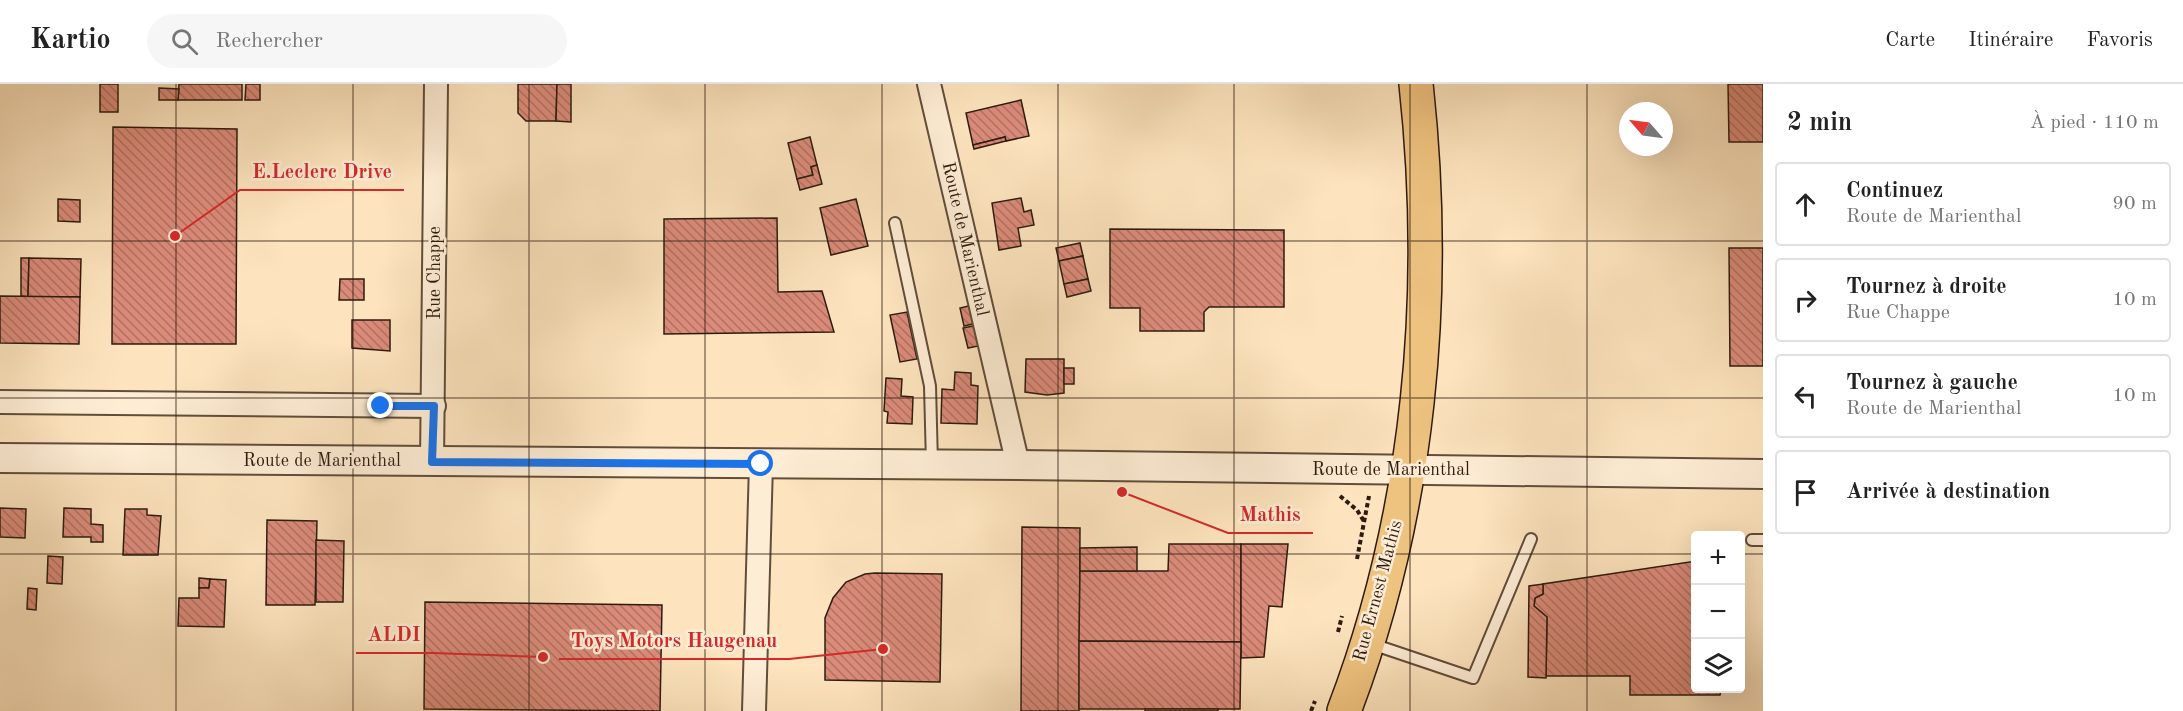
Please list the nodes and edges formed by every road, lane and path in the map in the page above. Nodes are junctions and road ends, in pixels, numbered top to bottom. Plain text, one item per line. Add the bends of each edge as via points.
1 (436, 84) edge
2 (929, 84) edge
3 (1416, 84) edge
4 (896, 223) dead end
5 (0, 402) edge
6 (434, 406) junction
7 (0, 458) edge
8 (432, 462) junction
9 (761, 464) junction
10 (932, 464) junction
11 (1018, 465) junction
12 (1408, 469) junction
13 (1763, 474) edge
14 (1365, 523) dead end
15 (1531, 539) dead end
16 (1357, 563) dead end
17 (1343, 613) dead end
18 (1352, 639) junction
19 (1330, 705) edge
20 (754, 711) edge
21 (1311, 711) edge

1 - 6 street, Rue Chappe
2 - 11 street, Route de Marienthal
3 - 12 main road, Rue Ernest Mathis via 1425,186 1426,283
4 - 10 lane via 930,386
5 - 6 street
6 - 8 street, Rue Chappe
7 - 8 street, Route de Marienthal
8 - 9 street, Route de Marienthal
9 - 10 street, Route de Marienthal
9 - 20 street
10 - 11 street, Route de Marienthal
11 - 12 street, Route de Marienthal
12 - 13 street, Route de Marienthal
12 - 18 main road, Rue Ernest Mathis via 1389,558
14 - 16 path
15 - 18 lane via 1473,678
17 - 18 path
18 - 19 main road, Rue Ernest Mathis
19 - 21 path

